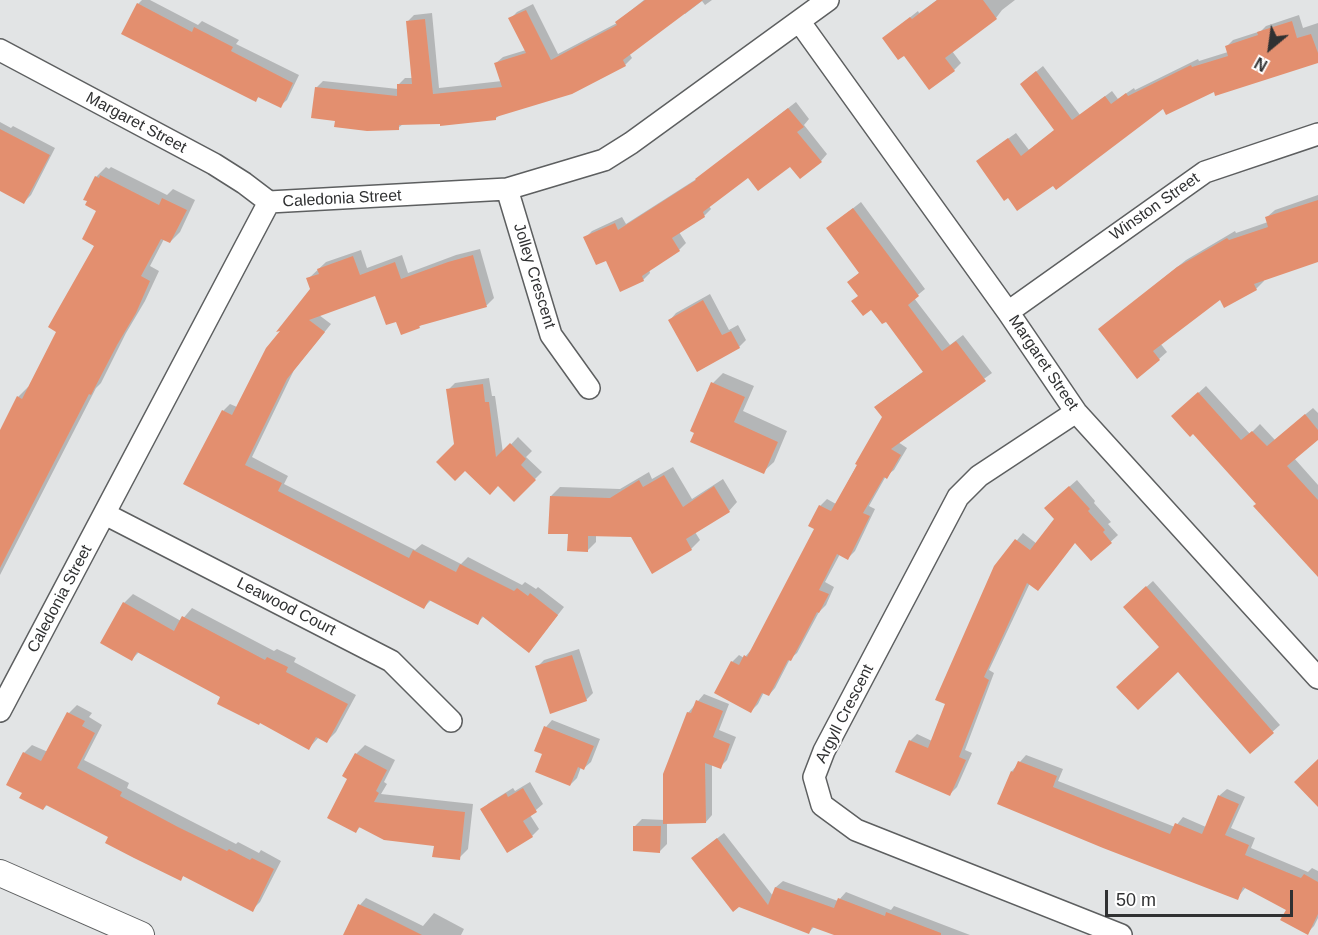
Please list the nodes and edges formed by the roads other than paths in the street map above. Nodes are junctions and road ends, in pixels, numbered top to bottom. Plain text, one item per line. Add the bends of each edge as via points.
1 (828, 0) edge
2 (799, 21) junction
3 (0, 50) edge
4 (1318, 134) edge
5 (507, 189) junction
6 (269, 202) junction
7 (1008, 312) junction
8 (589, 388) dead end
9 (1076, 412) junction
10 (105, 514) junction
11 (1318, 678) edge
12 (0, 711) edge
13 (451, 722) dead end
14 (0, 873) edge
15 (141, 935) edge
16 (1121, 935) edge

1 - 2 street, Caledonia Street
2 - 5 street, Caledonia Street via 604,160
2 - 7 street, Margaret Street
3 - 6 street, Margaret Street via 214,164
4 - 7 street, Winston Street via 1205,172
5 - 6 street, Caledonia Street
5 - 8 street, Jolley Crescent via 551,335
6 - 10 street, Caledonia Street
7 - 9 street, Margaret Street
9 - 11 street, Margaret Street
9 - 16 street, Argyll Crescent via 979,476 958,497 814,777 822,805 856,830
10 - 12 street, Caledonia Street
10 - 13 street, Leawood Court via 391,661
14 - 15 street

